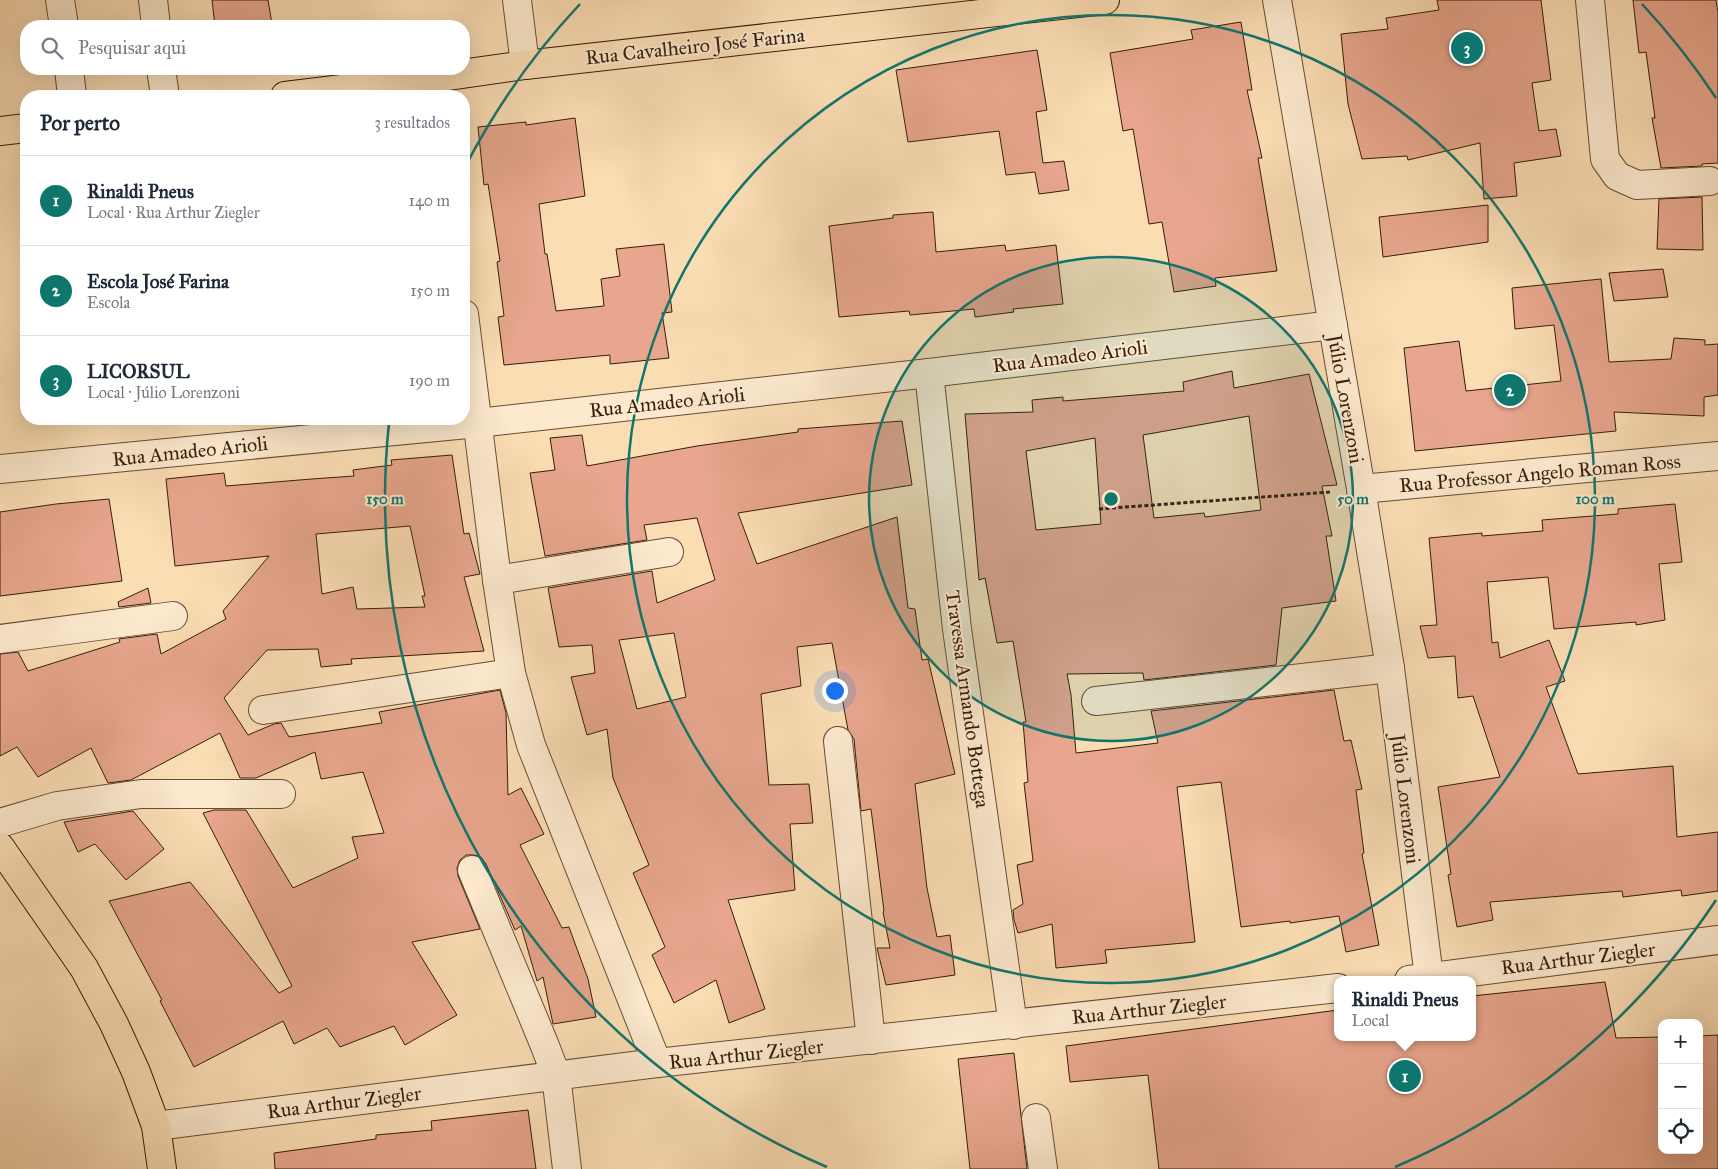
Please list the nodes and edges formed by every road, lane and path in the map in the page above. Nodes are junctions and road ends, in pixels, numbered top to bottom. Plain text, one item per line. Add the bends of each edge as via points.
1 (60, 0) edge
2 (153, 0) edge
3 (517, 0) edge
4 (1105, 0) edge
5 (1277, 0) edge
6 (1590, 0) edge
7 (1011, 6) edge
8 (63, 20) edge
9 (155, 20) edge
10 (525, 65) junction
11 (70, 75) edge
12 (162, 75) edge
13 (435, 87) edge
14 (71, 90) edge
15 (164, 90) edge
16 (385, 90) edge
17 (20, 129) edge
18 (0, 131) edge
19 (1710, 181) dead end
20 (1333, 325) junction
21 (470, 361) edge
22 (929, 373) junction
23 (478, 423) junction
24 (470, 424) edge
25 (457, 425) edge
26 (1718, 456) edge
27 (0, 469) edge
28 (1361, 489) junction
29 (1100, 510) dead end
30 (669, 552) dead end
31 (497, 580) junction
32 (173, 616) dead end
33 (0, 639) edge
34 (1390, 668) junction
35 (511, 673) junction
36 (1096, 701) dead end
37 (263, 710) dead end
38 (838, 741) dead end
39 (281, 794) dead end
40 (0, 823) edge
41 (0, 847) edge
42 (472, 870) dead end
43 (1718, 940) edge
44 (1419, 976) edge
45 (1442, 976) edge
46 (1334, 988) edge
47 (1013, 1025) junction
48 (871, 1040) junction
49 (657, 1063) junction
50 (556, 1075) junction
51 (1036, 1118) dead end
52 (156, 1126) junction
53 (162, 1169) edge
54 (567, 1169) edge
55 (1043, 1169) edge

1 - 8 street
2 - 9 street
3 - 10 street
4 - 7 main road, Rua Cavalheiro José Farina
5 - 20 street, Júlio Lorenzoni
6 - 19 street via 1606,159 1617,176 1637,185
7 - 10 main road, Rua Cavalheiro José Farina
10 - 13 main road, Rua Cavalheiro José Farina
11 - 14 street
12 - 15 street
13 - 16 main road, Rua Cavalheiro José Farina
17 - 18 main road
20 - 22 street, Rua Amadeo Arioli
20 - 28 street, Júlio Lorenzoni
21 - 23 street
22 - 23 street, Rua Amadeo Arioli
22 - 47 street, Travessa Armando Bottega via 957,628
23 - 24 street, Rua Amadeo Arioli
23 - 31 street
25 - 27 street, Rua Amadeo Arioli
26 - 28 street, Rua Professor Angelo Roman Ross
28 - 29 path
28 - 34 street, Júlio Lorenzoni
30 - 31 street
31 - 35 street
32 - 33 street
34 - 36 street
34 - 44 street, Júlio Lorenzoni
35 - 37 street
35 - 49 street via 531,745
38 - 48 street
39 - 40 street via 141,794 57,806
41 - 52 main road via 84,968 136,1072
42 - 50 street
43 - 45 street, Rua Arthur Ziegler
46 - 47 street, Rua Arthur Ziegler
47 - 48 street, Rua Arthur Ziegler
48 - 49 street, Rua Arthur Ziegler
49 - 50 street, Rua Arthur Ziegler
50 - 52 street, Rua Arthur Ziegler
50 - 54 street
51 - 55 street
52 - 53 main road

